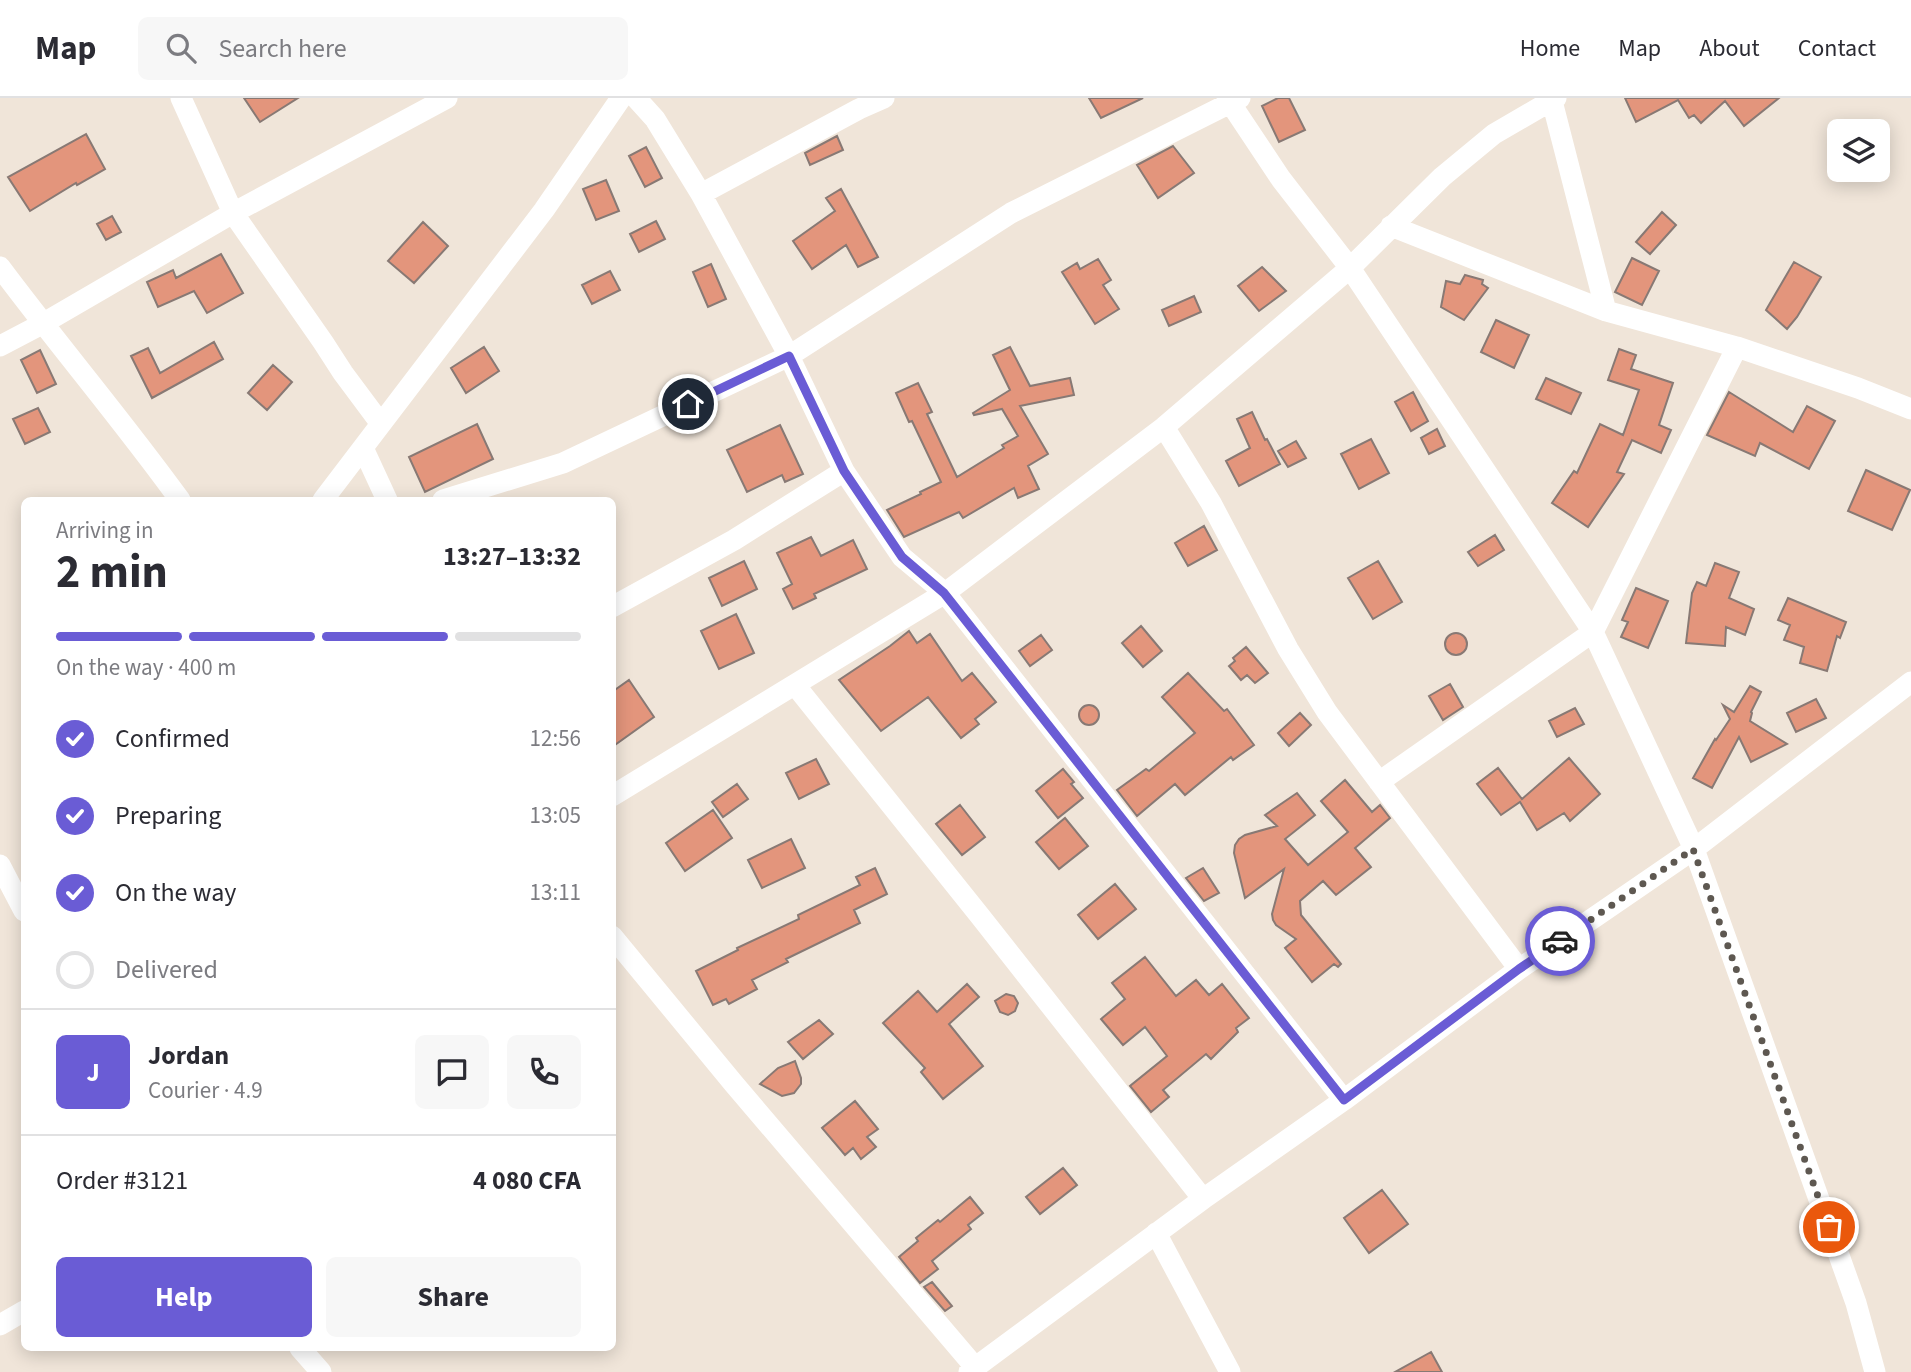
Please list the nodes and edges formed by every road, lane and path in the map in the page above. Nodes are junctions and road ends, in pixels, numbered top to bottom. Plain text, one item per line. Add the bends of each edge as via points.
1 (181, 98) edge
2 (447, 98) edge
3 (621, 98) edge
4 (636, 98) edge
5 (884, 98) edge
6 (1554, 99) edge
7 (1232, 100) edge
8 (701, 194) junction
9 (233, 214) junction
10 (1391, 226) junction
11 (0, 267) edge
12 (1350, 268) junction
13 (1606, 311) junction
14 (42, 324) junction
15 (0, 346) edge
16 (1737, 347) junction
17 (789, 356) junction
18 (1911, 409) edge
19 (381, 424) junction
20 (1164, 427) junction
21 (363, 448) junction
22 (844, 471) junction
23 (178, 497) edge
24 (325, 497) edge
25 (386, 497) edge
26 (453, 497) edge
27 (944, 593) junction
28 (616, 605) edge
29 (1593, 632) junction
30 (1911, 682) edge
31 (794, 685) junction
32 (1379, 782) junction
33 (616, 794) edge
34 (1693, 849) junction
35 (0, 865) edge
36 (21, 902) edge
37 (616, 941) edge
38 (1519, 969) junction
39 (1344, 1100) junction
40 (1203, 1199) junction
41 (1156, 1233) junction
42 (21, 1313) edge
43 (0, 1325) edge
44 (303, 1351) edge
45 (972, 1370) edge
46 (321, 1372) edge
47 (1230, 1372) edge
48 (1875, 1372) edge

1 - 9 street
2 - 9 street
3 - 19 street via 544,210
4 - 8 street
5 - 8 street
6 - 10 street via 1494,134
6 - 13 street
7 - 12 street via 1281,179
7 - 17 street via 1011,213
8 - 17 street
9 - 14 street
9 - 19 street
10 - 12 street
10 - 13 street
11 - 14 street
12 - 20 street
12 - 29 street
13 - 16 street
14 - 15 street
14 - 23 street
16 - 18 street
16 - 29 street
17 - 22 street
17 - 26 street via 563,463
19 - 21 street
20 - 27 street
20 - 32 street via 1211,503 1288,649
21 - 24 street
21 - 25 street
22 - 27 street via 902,557
22 - 28 street via 734,540
27 - 31 street
27 - 39 street
29 - 32 street
29 - 34 street
30 - 34 street
31 - 33 street
31 - 40 street
32 - 38 street
34 - 38 street
34 - 48 street via 1856,1303
35 - 36 street
37 - 45 street
38 - 39 street
39 - 40 street
40 - 41 street
41 - 45 street
41 - 47 street
42 - 43 street
44 - 46 street

